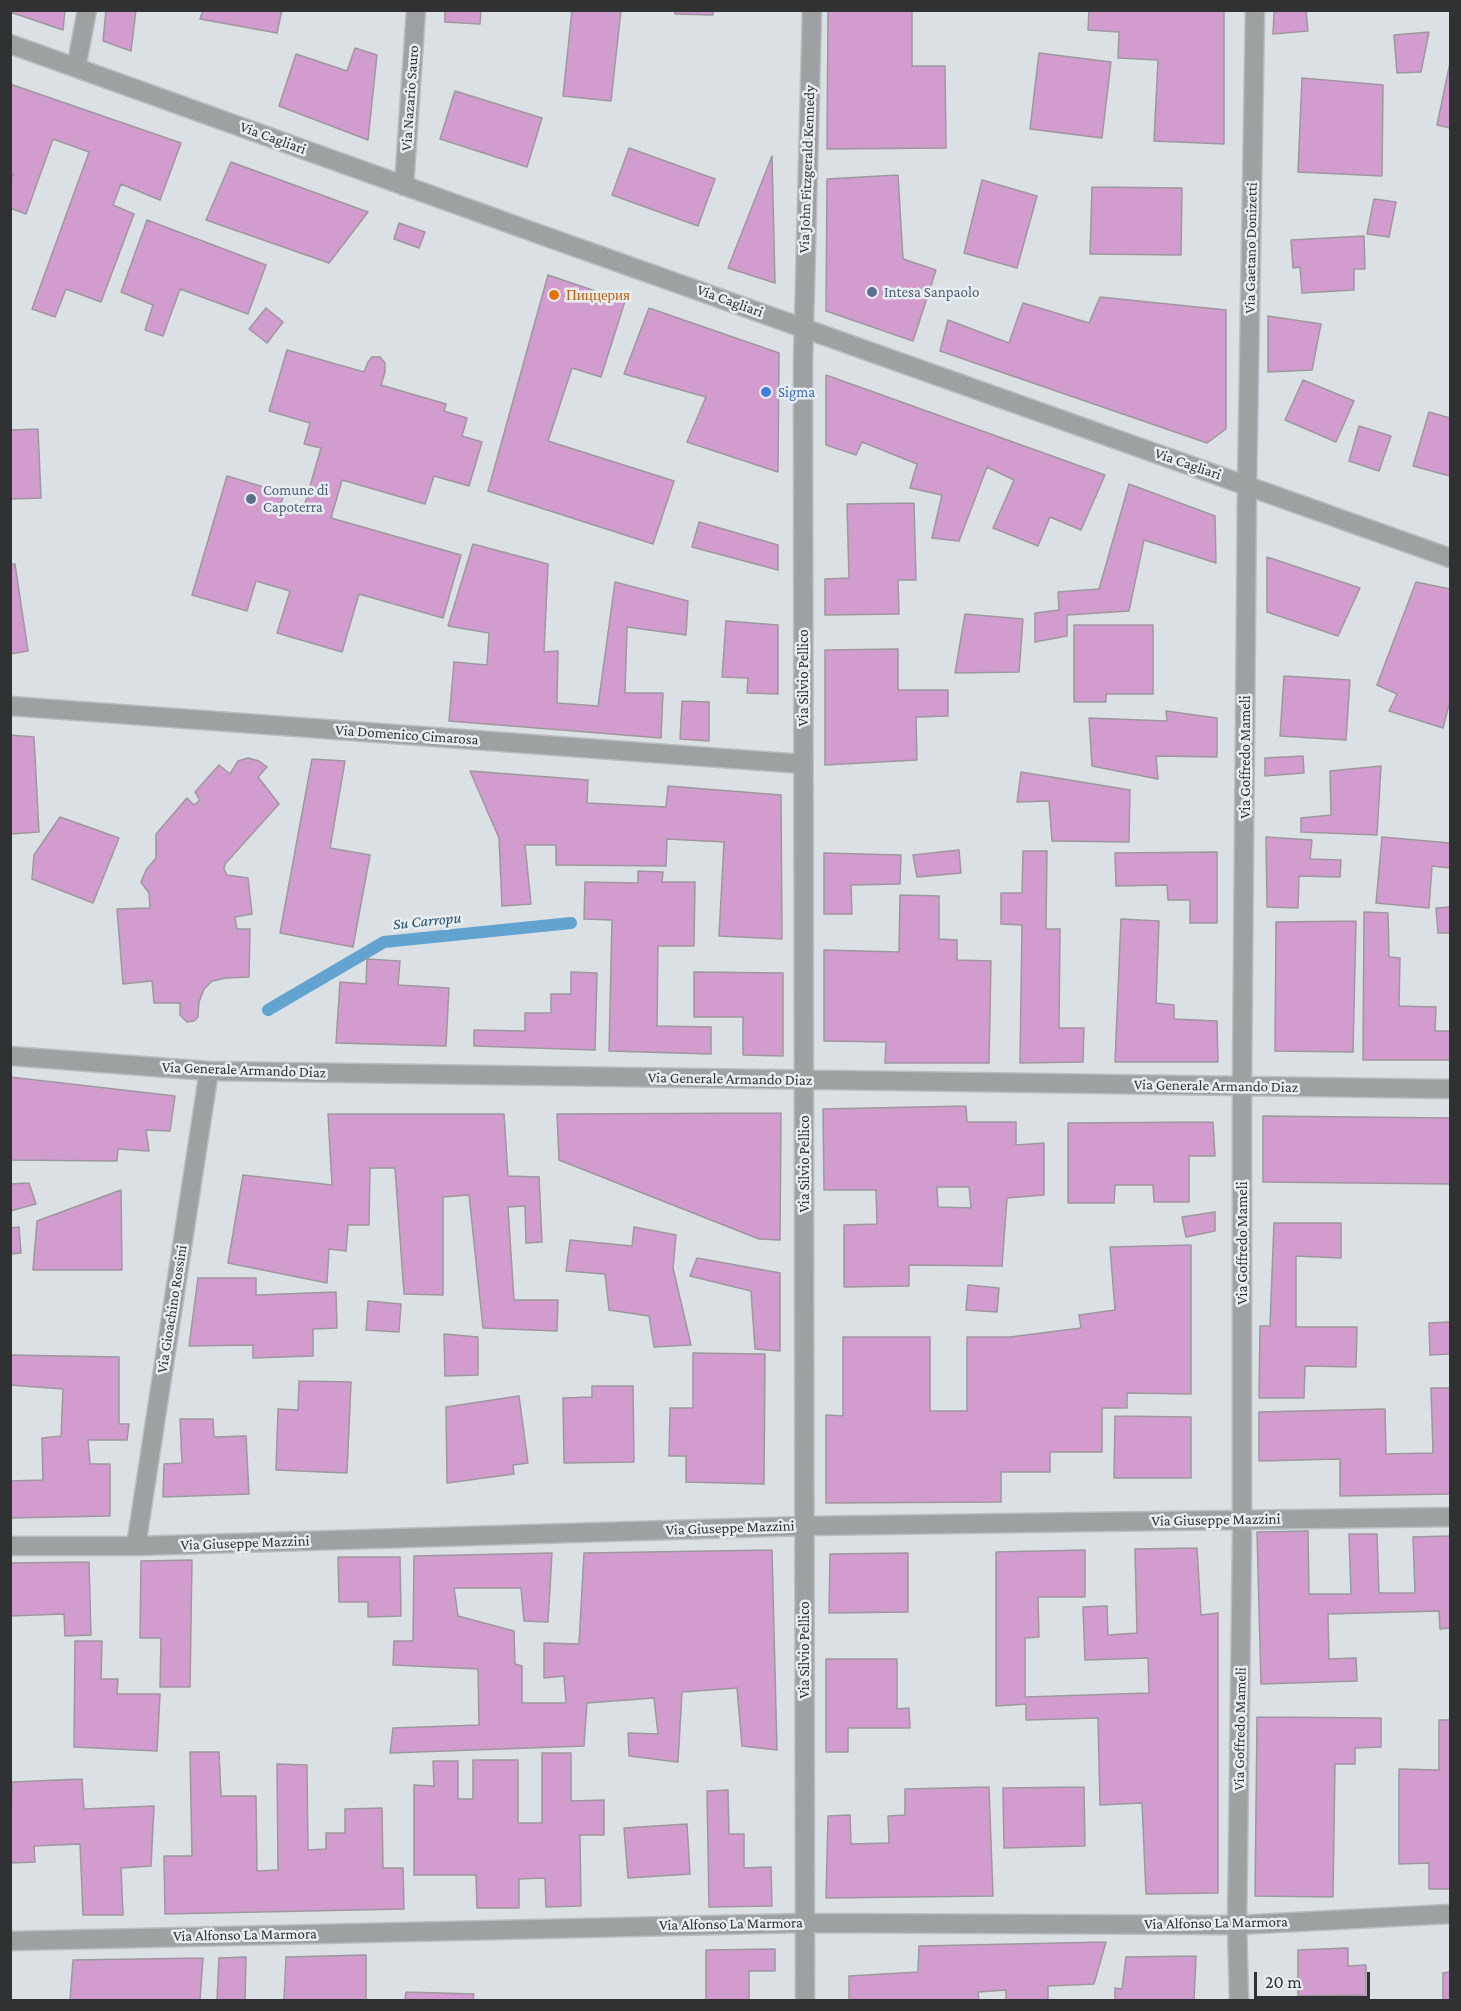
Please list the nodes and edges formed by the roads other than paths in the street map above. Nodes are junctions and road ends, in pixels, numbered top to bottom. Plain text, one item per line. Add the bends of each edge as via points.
1 (87, 10) edge
2 (416, 10) edge
3 (812, 10) edge
4 (1255, 10) edge
5 (10, 44) edge
6 (76, 68) junction
7 (404, 186) junction
8 (803, 328) junction
9 (1247, 485) junction
10 (1450, 558) edge
11 (10, 706) edge
12 (803, 765) junction
13 (10, 1056) edge
14 (209, 1071) junction
15 (804, 1080) junction
16 (1242, 1086) junction
17 (1450, 1089) edge
18 (1450, 1517) edge
19 (1242, 1520) junction
20 (804, 1526) junction
21 (10, 1546) edge
22 (136, 1546) junction
23 (1450, 1914) edge
24 (804, 1923) junction
25 (1237, 1925) junction
26 (10, 1941) edge
27 (805, 2001) edge
28 (1239, 2001) edge

1 - 6 street
2 - 7 street, Via Nazario Sauro
3 - 8 street, Via John Fitzgerald Kennedy
4 - 9 street, Via Gaetano Donizetti
5 - 6 street, Via Cagliari
6 - 7 street, Via Cagliari
7 - 8 street, Via Cagliari
8 - 9 street, Via Cagliari
8 - 12 street, Via Silvio Pellico
9 - 10 street, Via Cagliari
9 - 16 street, Via Goffredo Mameli
11 - 12 street, Via Domenico Cimarosa
12 - 15 street, Via Silvio Pellico
13 - 14 street, Via Generale Armando Diaz
14 - 15 street, Via Generale Armando Diaz
14 - 22 street, Via Gioachino Rossini
15 - 16 street, Via Generale Armando Diaz
15 - 20 street, Via Silvio Pellico
16 - 17 street, Via Generale Armando Diaz
16 - 19 street, Via Goffredo Mameli
18 - 19 street, Via Giuseppe Mazzini
19 - 20 street, Via Giuseppe Mazzini
19 - 25 street, Via Goffredo Mameli
20 - 22 street, Via Giuseppe Mazzini
20 - 24 street, Via Silvio Pellico
21 - 22 street, Via Giuseppe Mazzini
23 - 25 street, Via Alfonso La Marmora
24 - 25 street, Via Alfonso La Marmora
24 - 26 street, Via Alfonso La Marmora
24 - 27 street, Via Silvio Pellico
25 - 28 street, Via Goffredo Mameli

